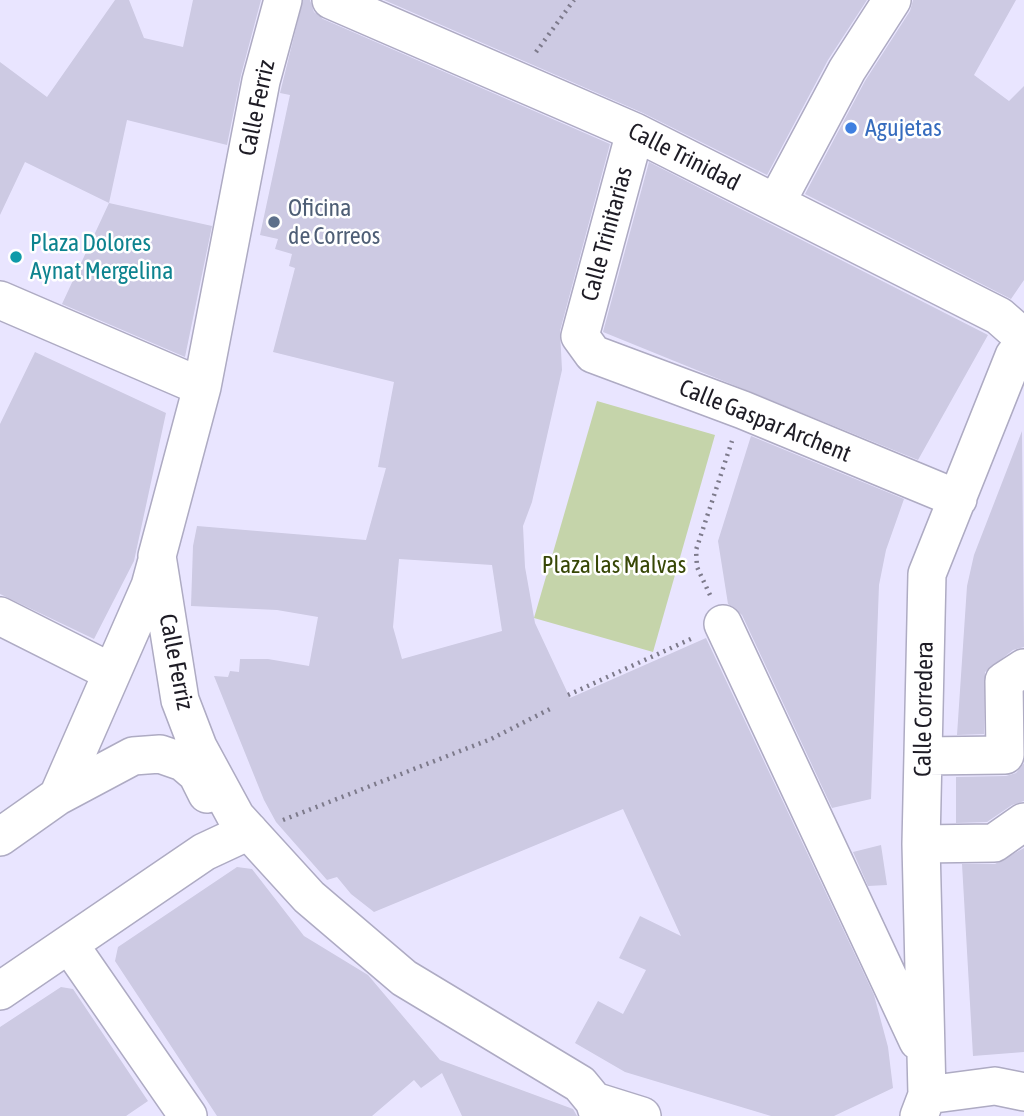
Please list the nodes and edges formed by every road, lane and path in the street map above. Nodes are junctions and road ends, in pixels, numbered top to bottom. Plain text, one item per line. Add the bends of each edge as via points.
1 (283, 0) edge
2 (331, 0) edge
3 (575, 0) edge
4 (892, 0) edge
5 (516, 78) junction
6 (635, 132) junction
7 (776, 203) junction
8 (4, 312) edge
9 (580, 336) joint
10 (1024, 338) edge
11 (1024, 343) edge
12 (202, 387) junction
13 (743, 410) junction
14 (958, 499) junction
15 (157, 556) junction
16 (0, 616) edge
17 (723, 624) junction
18 (1024, 668) edge
19 (111, 672) junction
20 (568, 695) dead end
21 (550, 709) dead end
22 (923, 756) junction
23 (48, 803) junction
24 (1024, 822) edge
25 (249, 831) junction
26 (0, 838) edge
27 (921, 844) junction
28 (204, 852) junction
29 (69, 944) junction
30 (0, 991) edge
31 (925, 1058) junction
32 (1024, 1092) edge
33 (923, 1105) edge
34 (597, 1109) edge
35 (177, 1112) edge
36 (642, 1116) edge

1 - 12 street, Calle Ferriz via 261,81
2 - 5 street, Calle Trinidad
3 - 5 path
4 - 7 street via 847,70
5 - 6 street, Calle Trinidad
6 - 7 street, Calle Trinidad
6 - 9 street, Calle Trinitarias
7 - 10 street, Calle Trinidad via 999,316
8 - 12 street
9 - 13 street, Calle Gaspar Archent via 593,355
11 - 14 street, Calle Corredera via 1014,356
12 - 15 street, Calle Ferriz
13 - 14 street, Calle Gaspar Archent
13 - 17 path via 696,550 697,567
14 - 22 street, Calle Corredera via 927,574
15 - 19 street via 150,586
15 - 25 street, Calle Ferriz via 180,700 198,747 236,817
16 - 19 street
17 - 20 path
17 - 31 street
18 - 22 street via 1004,681 1005,755
19 - 23 street
21 - 25 path via 491,739
22 - 27 street, Calle Corredera
23 - 26 street
23 - 28 street via 133,756 160,754 183,762 197,774 211,804 213,825
24 - 27 street via 994,843
25 - 28 street
25 - 34 street, Calle Ferriz via 309,897 404,978 580,1084
27 - 31 street, Calle Corredera
28 - 29 street
29 - 30 street
29 - 35 street
31 - 33 street, Calle Corredera
32 - 33 street via 995,1086
34 - 36 street, Calle Ferriz

